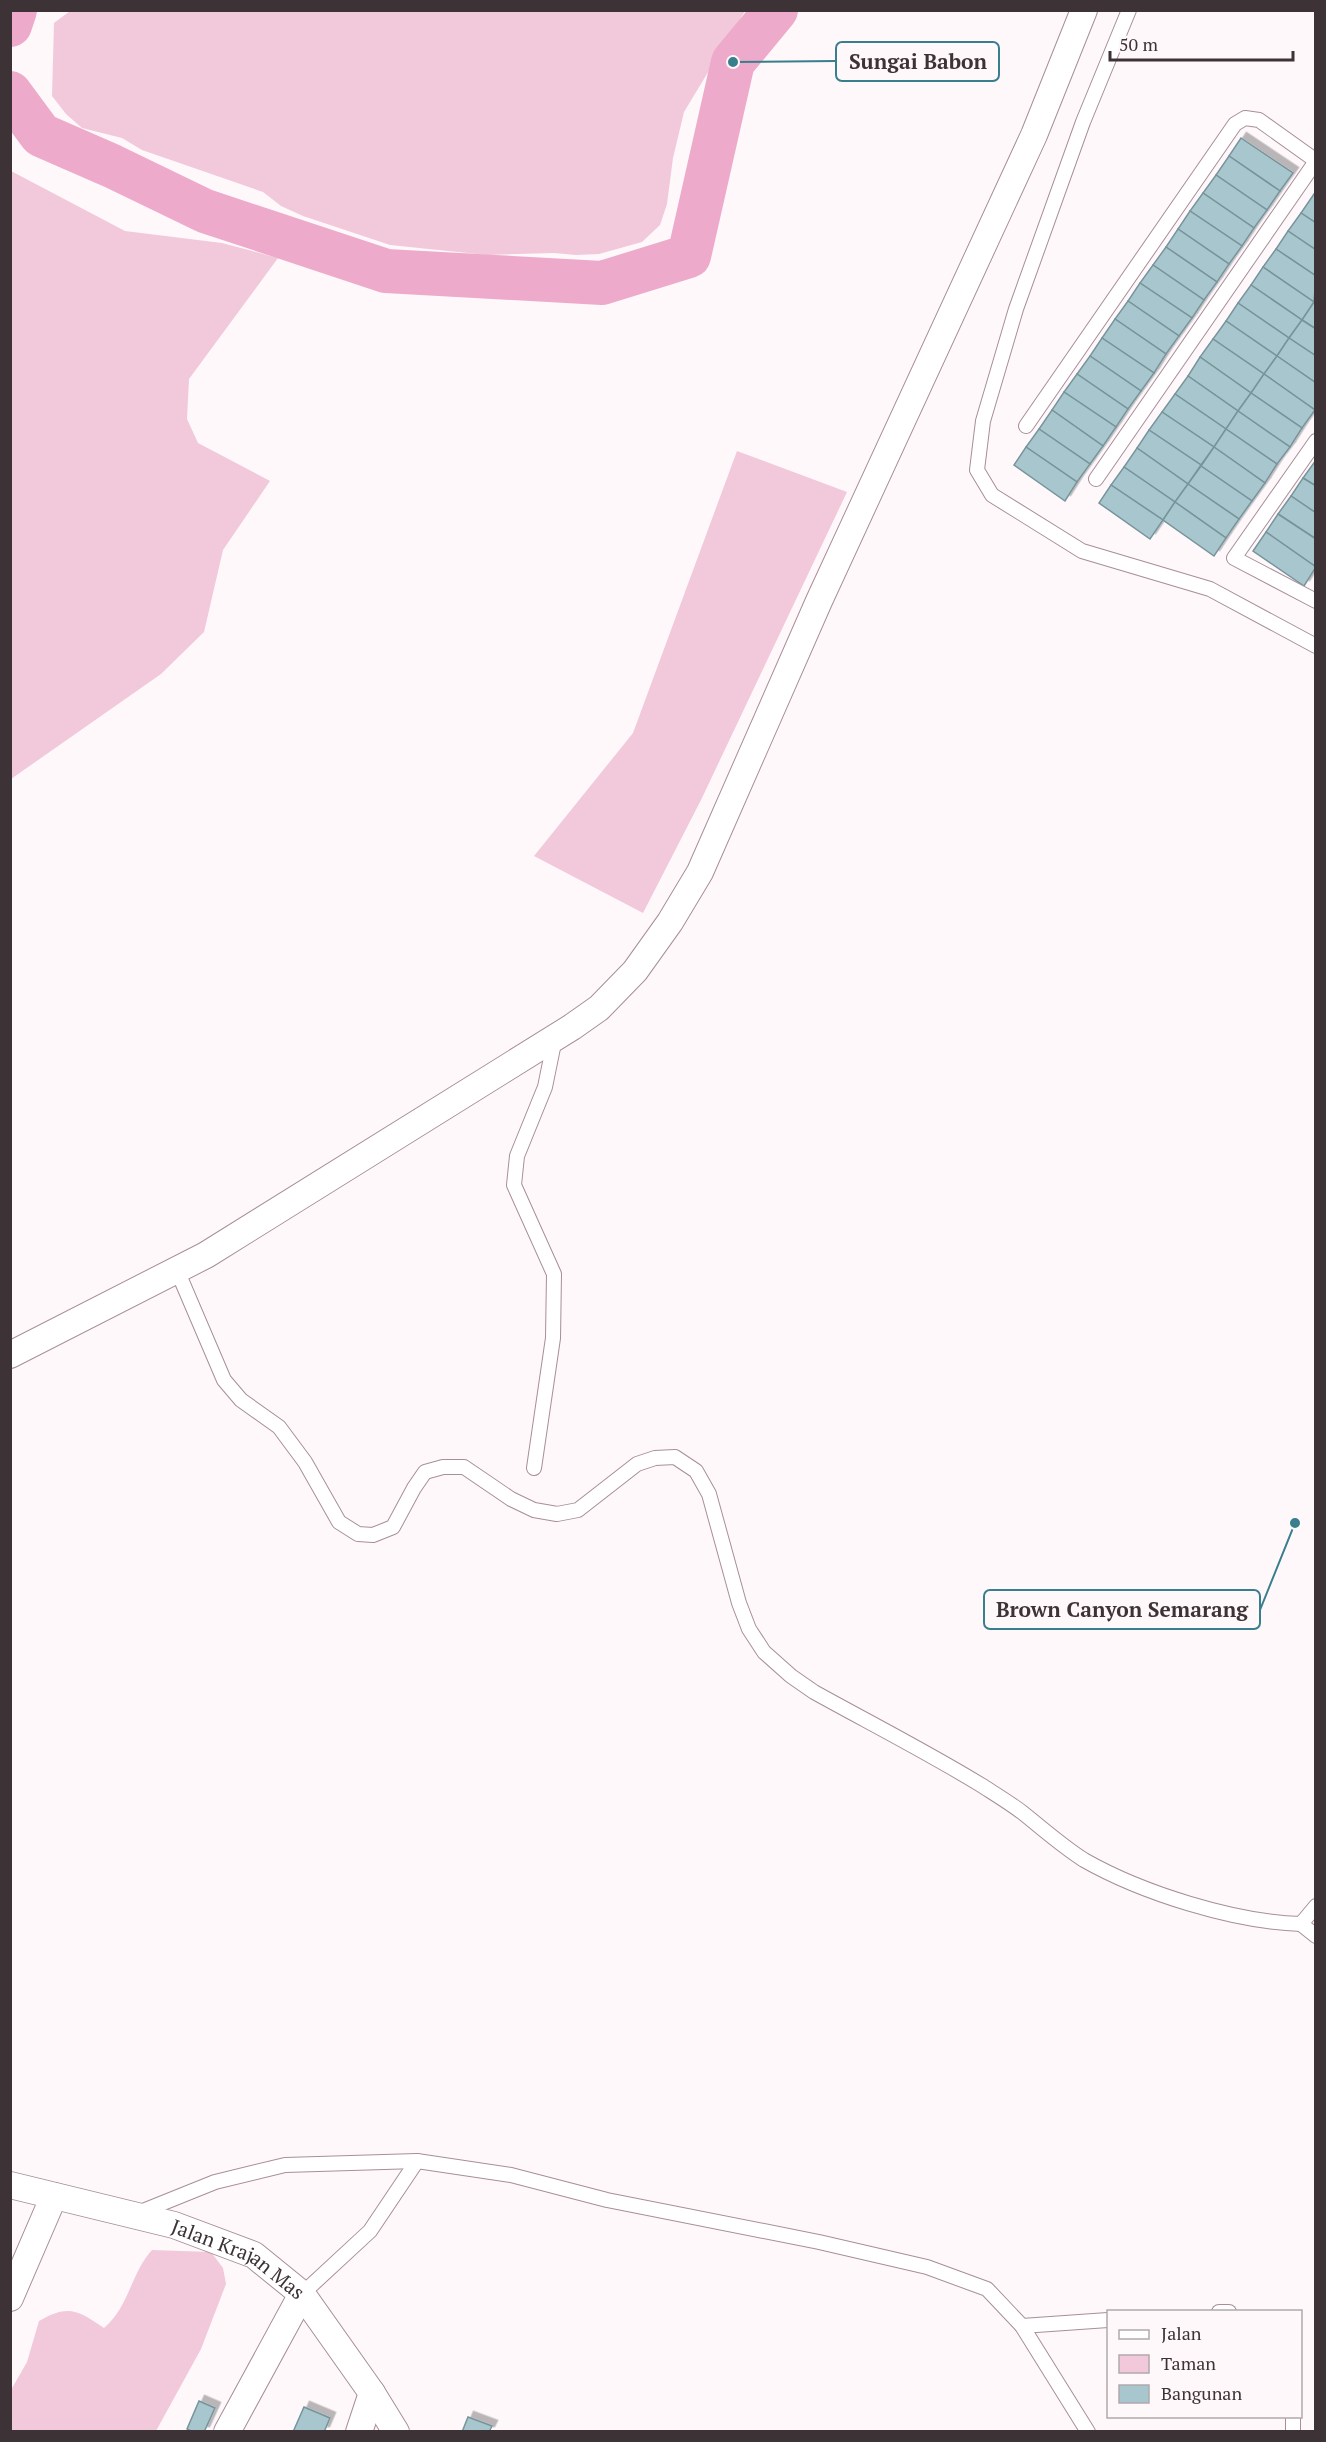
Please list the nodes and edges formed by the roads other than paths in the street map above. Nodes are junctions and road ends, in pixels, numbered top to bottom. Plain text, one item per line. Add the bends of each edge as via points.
1 (1084, 10) edge
2 (1128, 10) edge
3 (1315, 160) edge
4 (1026, 426) dead end
5 (1316, 441) edge
6 (1096, 479) dead end
7 (1316, 601) edge
8 (1316, 646) edge
9 (556, 1035) junction
10 (177, 1270) junction
11 (10, 1355) edge
12 (534, 1468) dead end
13 (1316, 1906) edge
14 (1301, 1924) junction
15 (1316, 1936) edge
16 (417, 2161) junction
17 (10, 2185) edge
18 (54, 2196) junction
19 (130, 2215) junction
20 (302, 2294) junction
21 (10, 2298) edge
22 (1107, 2320) edge
23 (1022, 2326) junction
24 (372, 2393) junction
25 (227, 2432) edge
26 (359, 2432) edge
27 (396, 2432) edge
28 (1088, 2432) edge

1 - 9 street via 1035,135 819,601 700,872 635,971 599,1008
2 - 8 lane via 1016,309 983,421 977,470 992,495 1082,551 1210,589
3 - 4 lane via 1258,120 1245,118 1234,124
3 - 6 lane
5 - 7 lane via 1234,558
9 - 10 street
9 - 12 lane via 545,1087 517,1156 514,1185 554,1274 553,1338
10 - 11 street
10 - 14 lane via 224,1380 241,1400 279,1427 305,1462 339,1522 357,1534 373,1535 393,1527 425,1472 443,1467 464,1467 511,1499 534,1510 557,1514 578,1510 637,1464 675,1457 696,1471 710,1494 749,1629 764,1652 791,1676 979,1784 1085,1860 1171,1897 1269,1923
13 - 14 lane
14 - 15 lane
16 - 19 lane via 285,2165 215,2182
16 - 20 lane via 370,2231
16 - 23 lane via 511,2175 607,2200 927,2267 987,2289
17 - 18 street, Jalan Krajan Mas
18 - 19 street, Jalan Krajan Mas
18 - 21 street
19 - 20 street, Jalan Krajan Mas via 174,2225 254,2255
20 - 24 street, Jalan Krajan Mas
20 - 25 street
22 - 23 lane
23 - 28 lane
24 - 26 street
24 - 27 street, Jalan Krajan Mas

